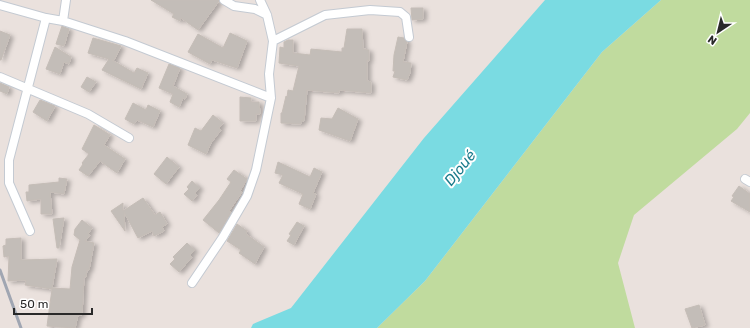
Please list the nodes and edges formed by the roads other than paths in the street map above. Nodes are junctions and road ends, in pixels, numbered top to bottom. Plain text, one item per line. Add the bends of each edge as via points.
1 (66, 0) edge
2 (224, 0) edge
3 (260, 0) edge
4 (0, 5) edge
5 (267, 15) junction
6 (46, 18) junction
7 (63, 21) junction
8 (408, 37) dead end
9 (273, 41) junction
10 (0, 78) edge
11 (27, 89) junction
12 (271, 98) junction
13 (129, 138) dead end
14 (30, 232) dead end
15 (192, 283) dead end

1 - 7 street
2 - 5 street via 234,6 255,9
3 - 5 street
4 - 6 street
5 - 9 street
6 - 7 street
6 - 11 street
7 - 12 street via 132,44
8 - 9 street via 406,17 400,12 370,10 325,15
9 - 12 street via 269,74
10 - 11 street
11 - 13 street via 88,114
11 - 14 street via 9,160 9,183
12 - 15 street via 256,170 247,196 224,237

